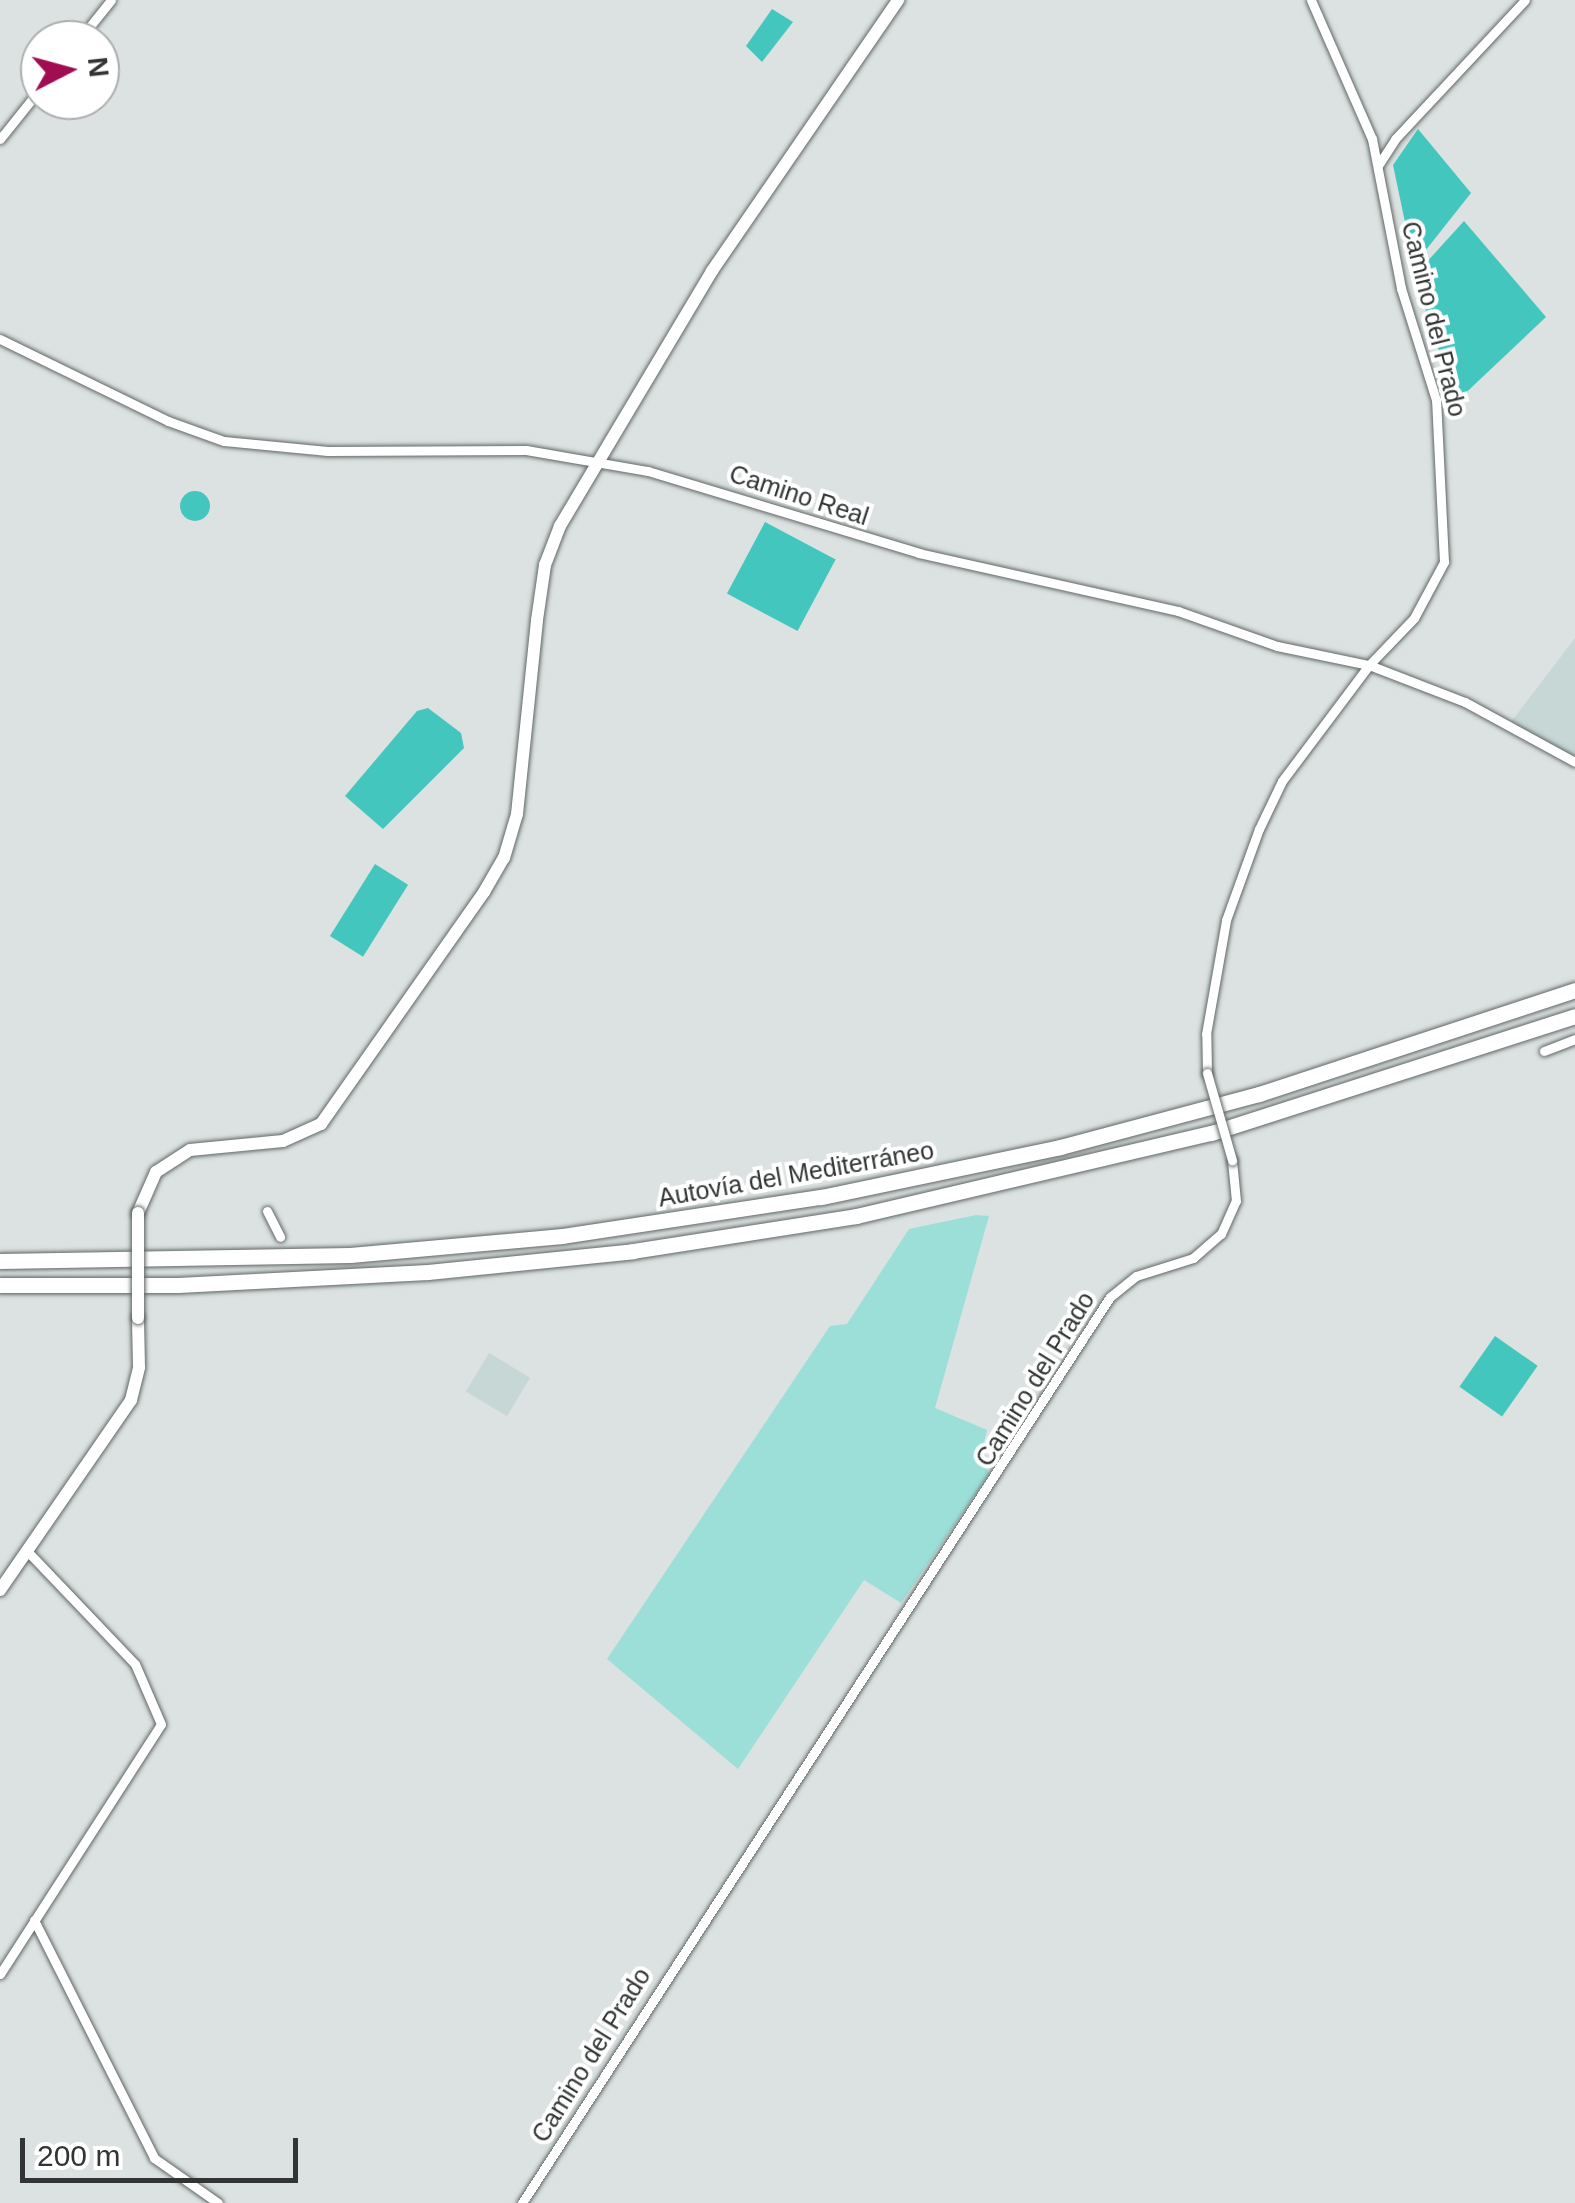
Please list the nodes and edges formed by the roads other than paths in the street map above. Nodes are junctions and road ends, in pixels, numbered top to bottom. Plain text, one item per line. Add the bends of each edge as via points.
1 (112, 0) edge
2 (898, 0) edge
3 (1311, 0) edge
4 (1525, 0) edge
5 (96, 20) edge
6 (20, 114) edge
7 (0, 140) edge
8 (1379, 164) junction
9 (0, 338) edge
10 (596, 462) junction
11 (1369, 665) junction
12 (1575, 762) edge
13 (1575, 990) edge
14 (1575, 1016) edge
15 (1575, 1039) edge
16 (1544, 1051) dead end
17 (267, 1210) dead end
18 (280, 1237) dead end
19 (0, 1261) edge
20 (0, 1285) edge
21 (27, 1551) junction
22 (4, 1573) edge
23 (0, 1590) edge
24 (34, 1920) junction
25 (0, 1974) edge
26 (218, 2203) edge
27 (522, 2203) edge

1 - 5 street
2 - 10 main road via 712,270
3 - 8 street, Camino del Prado
4 - 8 street
6 - 7 street
8 - 11 street, Camino del Prado via 1401,288 1436,400 1446,540 1440,578 1414,618
9 - 10 street, Camino Real via 168,422 224,441 328,451 509,449
10 - 11 street, Camino Real via 689,481 919,553 1178,611 1276,646
10 - 21 main road, bridge via 545,565 518,814 504,858 321,1124 282,1141 190,1150 156,1172 138,1213 139,1367 131,1400
11 - 12 street, Camino Real via 1466,702
11 - 27 street, Camino del Prado, bridge via 1282,781 1226,920 1206,1034 1207,1073 1232,1160 1236,1201 1220,1234 1193,1258 1136,1276 1110,1297
13 - 19 highway, Autovía del Mediterráneo via 1184,1114 804,1200 579,1234 350,1255
14 - 20 highway, Autovía del Mediterráneo via 1211,1133 856,1216 633,1251 411,1274
15 - 16 street
17 - 18 street
21 - 22 main road
21 - 24 street via 135,1664 161,1724
22 - 23 main road
24 - 25 street
24 - 26 street via 154,2158

